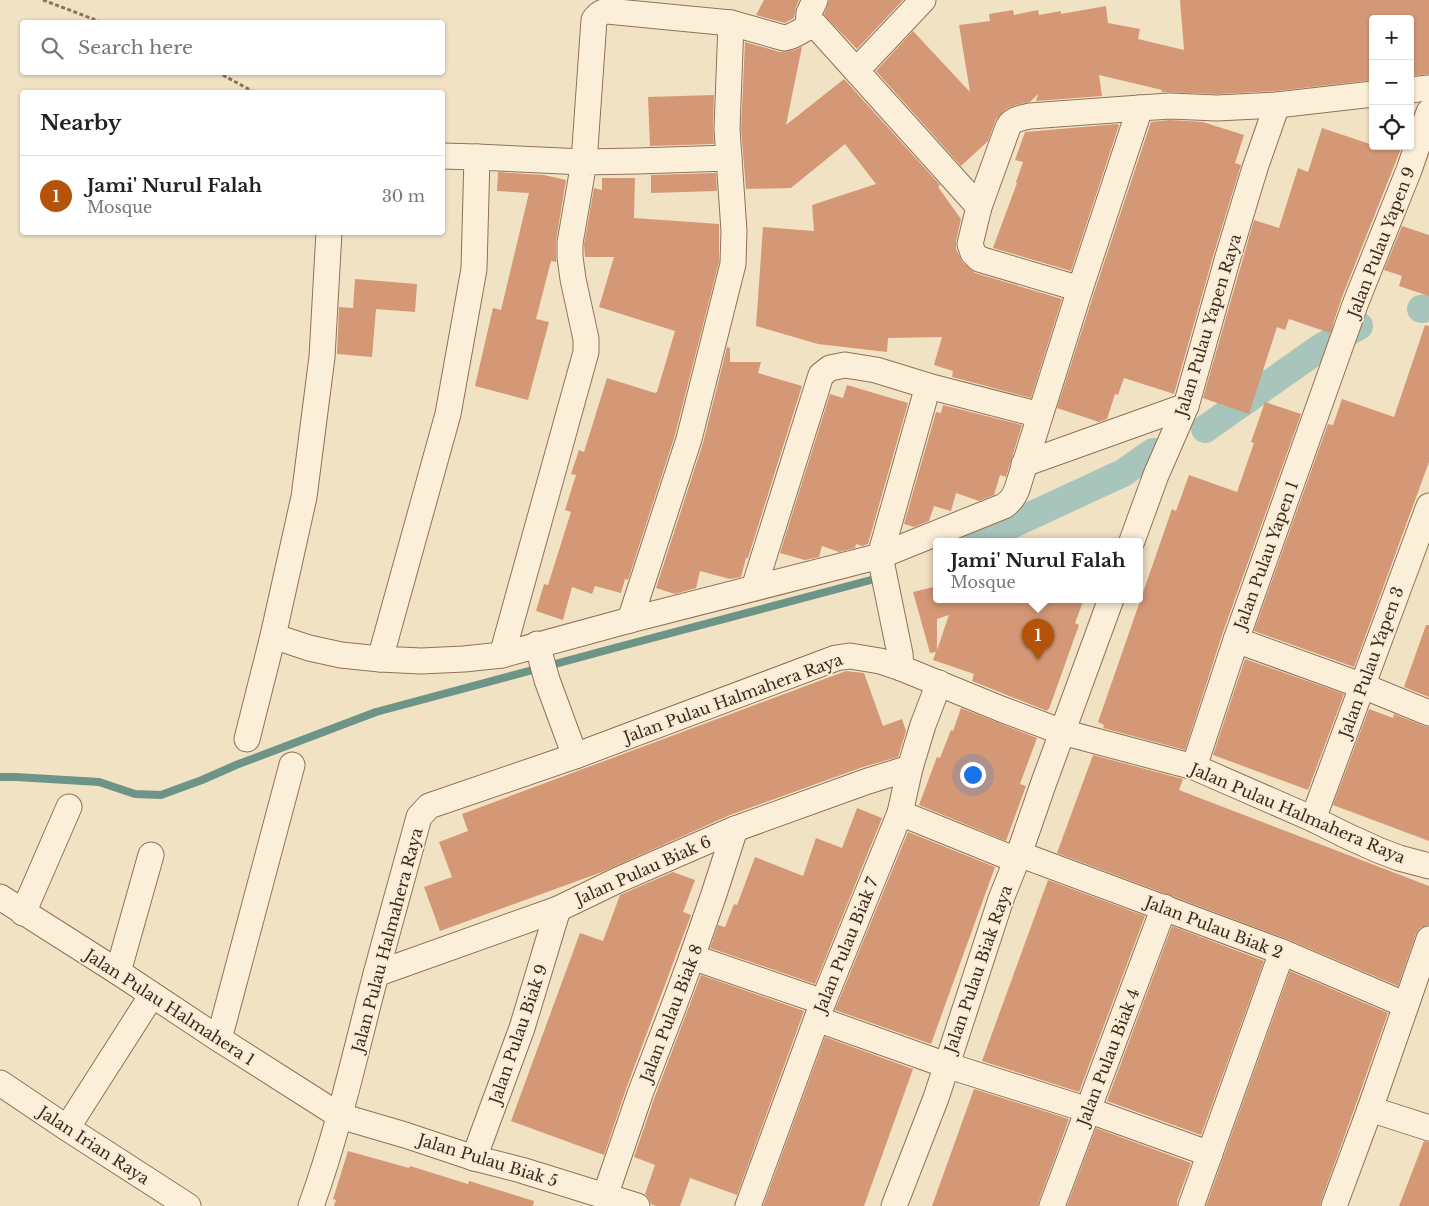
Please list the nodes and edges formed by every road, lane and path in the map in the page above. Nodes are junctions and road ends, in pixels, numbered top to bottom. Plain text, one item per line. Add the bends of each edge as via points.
1 (43, 0) edge
2 (815, 0) edge
3 (923, 0) edge
4 (97, 20) edge
5 (731, 23) junction
6 (808, 26) junction
7 (857, 70) junction
8 (222, 75) edge
9 (1429, 88) edge
10 (250, 90) edge
11 (1414, 90) edge
12 (1369, 94) edge
13 (1277, 105) junction
14 (1140, 108) junction
15 (1429, 112) edge
16 (445, 156) edge
17 (477, 157) junction
18 (729, 158) junction
19 (584, 162) junction
20 (979, 207) junction
21 (329, 235) edge
22 (1080, 289) junction
23 (1342, 344) joint
24 (928, 386) junction
25 (1040, 415) junction
26 (1181, 418) junction
27 (1024, 464) junction
28 (1429, 506) edge
29 (1133, 538) edge
30 (882, 560) junction
31 (754, 588) junction
32 (1110, 603) edge
33 (630, 620) junction
34 (272, 636) junction
35 (1236, 640) junction
36 (502, 655) junction
37 (380, 659) junction
38 (542, 662) junction
39 (901, 668) junction
40 (939, 683) junction
41 (1363, 686) junction
42 (1429, 713) edge
43 (1062, 732) junction
44 (247, 739) dead end
45 (575, 756) junction
46 (292, 765) dead end
47 (1194, 767) junction
48 (910, 768) junction
49 (69, 807) dead end
50 (900, 813) junction
51 (1313, 819) junction
52 (734, 829) junction
53 (150, 855) dead end
54 (1018, 857) junction
55 (1429, 866) edge
56 (0, 897) edge
57 (558, 908) junction
58 (1164, 908) junction
59 (23, 913) junction
60 (1429, 939) edge
61 (1282, 952) junction
62 (692, 957) junction
63 (118, 972) junction
64 (376, 974) junction
65 (152, 995) junction
66 (1406, 1005) junction
67 (820, 1010) junction
68 (219, 1040) junction
69 (946, 1065) junction
70 (0, 1083) edge
71 (1370, 1109) junction
72 (1088, 1110) junction
73 (340, 1116) junction
74 (67, 1128) junction
75 (1429, 1128) edge
76 (1210, 1154) junction
77 (474, 1158) junction
78 (571, 1196) edge
79 (605, 1196) junction
80 (188, 1206) edge
81 (311, 1206) edge
82 (637, 1206) edge
83 (748, 1206) edge
84 (894, 1206) edge
85 (1052, 1206) edge
86 (1191, 1206) edge
87 (1334, 1206) edge

1 - 4 path
2 - 6 street
3 - 7 street
5 - 6 street via 784,38 796,35
5 - 18 street
5 - 19 street via 608,11 597,15 594,20
6 - 7 street via 819,28
7 - 20 street
8 - 10 path
9 - 11 street
12 - 13 street
13 - 14 street
13 - 26 street, Jalan Pulau Yapen Raya
14 - 20 street via 1030,116 1015,120 1008,127
14 - 22 street
15 - 23 street, Jalan Pulau Yapen 9
16 - 17 street
17 - 19 street
17 - 37 street via 474,269 448,414
18 - 19 street
18 - 33 street via 733,264 689,439
19 - 36 street via 570,258 586,352
20 - 22 street via 970,244 979,260
21 - 34 street via 322,357 304,497
22 - 25 street
23 - 35 street, Jalan Pulau Yapen 1
24 - 25 street
24 - 30 street
24 - 31 street via 876,370 845,366 830,368 822,375
25 - 27 street
26 - 27 street
26 - 29 street, Jalan Pulau Yapen Raya
27 - 30 street via 1017,490 1004,506
28 - 41 street, Jalan Pulau Yapen 3
30 - 31 street
30 - 39 street
31 - 33 street
32 - 43 street
33 - 38 street
34 - 37 street via 341,655
34 - 44 street
35 - 41 street
35 - 47 street, Jalan Pulau Yapen 1
36 - 37 street via 421,661
36 - 38 street
38 - 45 street
39 - 40 street, Jalan Pulau Halmahera Raya
39 - 45 street, Jalan Pulau Halmahera Raya via 864,658 836,658
40 - 43 street, Jalan Pulau Halmahera Raya
40 - 48 street, Jalan Pulau Biak 7
41 - 42 street
41 - 51 street, Jalan Pulau Yapen 3
43 - 47 street, Jalan Pulau Halmahera Raya
43 - 54 street, Jalan Pulau Biak Raya
45 - 64 street, Jalan Pulau Halmahera Raya via 426,808 420,817
46 - 68 street
47 - 51 street, Jalan Pulau Halmahera Raya
48 - 50 street, Jalan Pulau Biak 7
48 - 52 street, Jalan Pulau Biak 6
49 - 59 street
50 - 54 street
50 - 67 street, Jalan Pulau Biak 7
51 - 55 street, Jalan Pulau Halmahera Raya via 1378,850
52 - 57 street, Jalan Pulau Biak 6
52 - 62 street, Jalan Pulau Biak 8
53 - 63 street
54 - 58 street, Jalan Pulau Biak 2
54 - 69 street, Jalan Pulau Biak Raya
56 - 59 street, Jalan Pulau Halmahera 1
57 - 64 street, Jalan Pulau Biak 6
57 - 77 street, Jalan Pulau Biak 9 via 522,1028
58 - 61 street, Jalan Pulau Biak 2
58 - 72 street, Jalan Pulau Biak 4
59 - 63 street, Jalan Pulau Halmahera 1
60 - 66 street
61 - 66 street, Jalan Pulau Biak 2
61 - 76 street
62 - 67 street
62 - 79 street, Jalan Pulau Biak 8
63 - 65 street, Jalan Pulau Halmahera 1
64 - 73 street, Jalan Pulau Halmahera Raya
65 - 68 street, Jalan Pulau Halmahera 1
65 - 74 street
66 - 71 street
67 - 69 street
67 - 83 street, Jalan Pulau Biak 7
68 - 73 street, Jalan Pulau Halmahera 1
69 - 72 street
69 - 84 street, Jalan Pulau Biak Raya
70 - 74 street, Jalan Irian Raya
71 - 75 street
71 - 87 street
72 - 76 street
72 - 85 street, Jalan Pulau Biak 4
73 - 77 street, Jalan Pulau Biak 5
73 - 81 street, Jalan Pulau Halmahera Raya
74 - 80 street, Jalan Irian Raya
76 - 86 street
77 - 78 street, Jalan Pulau Biak 5 via 521,1170
78 - 79 street, Jalan Pulau Biak 5
79 - 82 street, Jalan Pulau Biak 5

